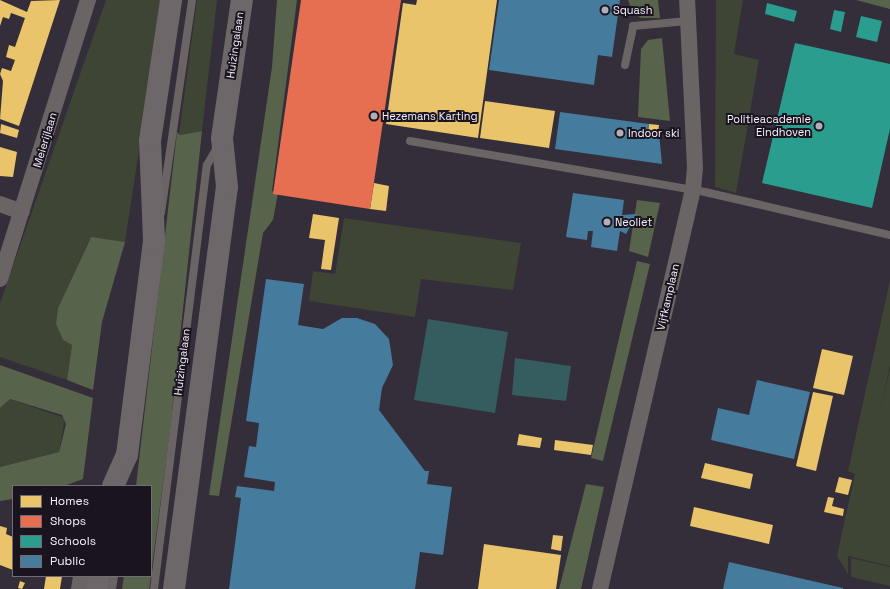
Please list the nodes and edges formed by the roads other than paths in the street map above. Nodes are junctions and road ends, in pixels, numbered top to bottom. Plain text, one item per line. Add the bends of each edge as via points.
1 (88, 0) edge
2 (171, 0) edge
3 (192, 0) edge
4 (242, 0) edge
5 (687, 0) edge
6 (688, 21) junction
7 (625, 65) dead end
8 (222, 138) junction
9 (410, 141) dead end
10 (693, 190) junction
11 (0, 204) edge
12 (22, 212) junction
13 (890, 235) edge
14 (154, 240) junction
15 (0, 279) edge
16 (115, 482) edge
17 (81, 577) edge
18 (99, 577) edge
19 (114, 577) edge
20 (79, 589) edge
21 (98, 589) edge
22 (112, 589) edge
23 (154, 589) edge
24 (174, 589) edge
25 (600, 589) edge

1 - 12 street, Meierijlaan
2 - 14 main road via 150,141
3 - 14 lane via 163,204
4 - 8 main road, Huizingalaan
5 - 6 street, Vijfkamplaan
6 - 7 lane via 634,26
6 - 10 street, Vijfkamplaan via 695,167
8 - 23 lane, Huizingalaan via 207,165
8 - 24 main road, Huizingalaan via 227,187
9 - 10 lane
10 - 13 lane
10 - 25 street, Vijfkamplaan
11 - 12 street
12 - 15 street, Meierijlaan
14 - 16 main road via 127,455
17 - 20 street
18 - 21 main road
19 - 22 lane

